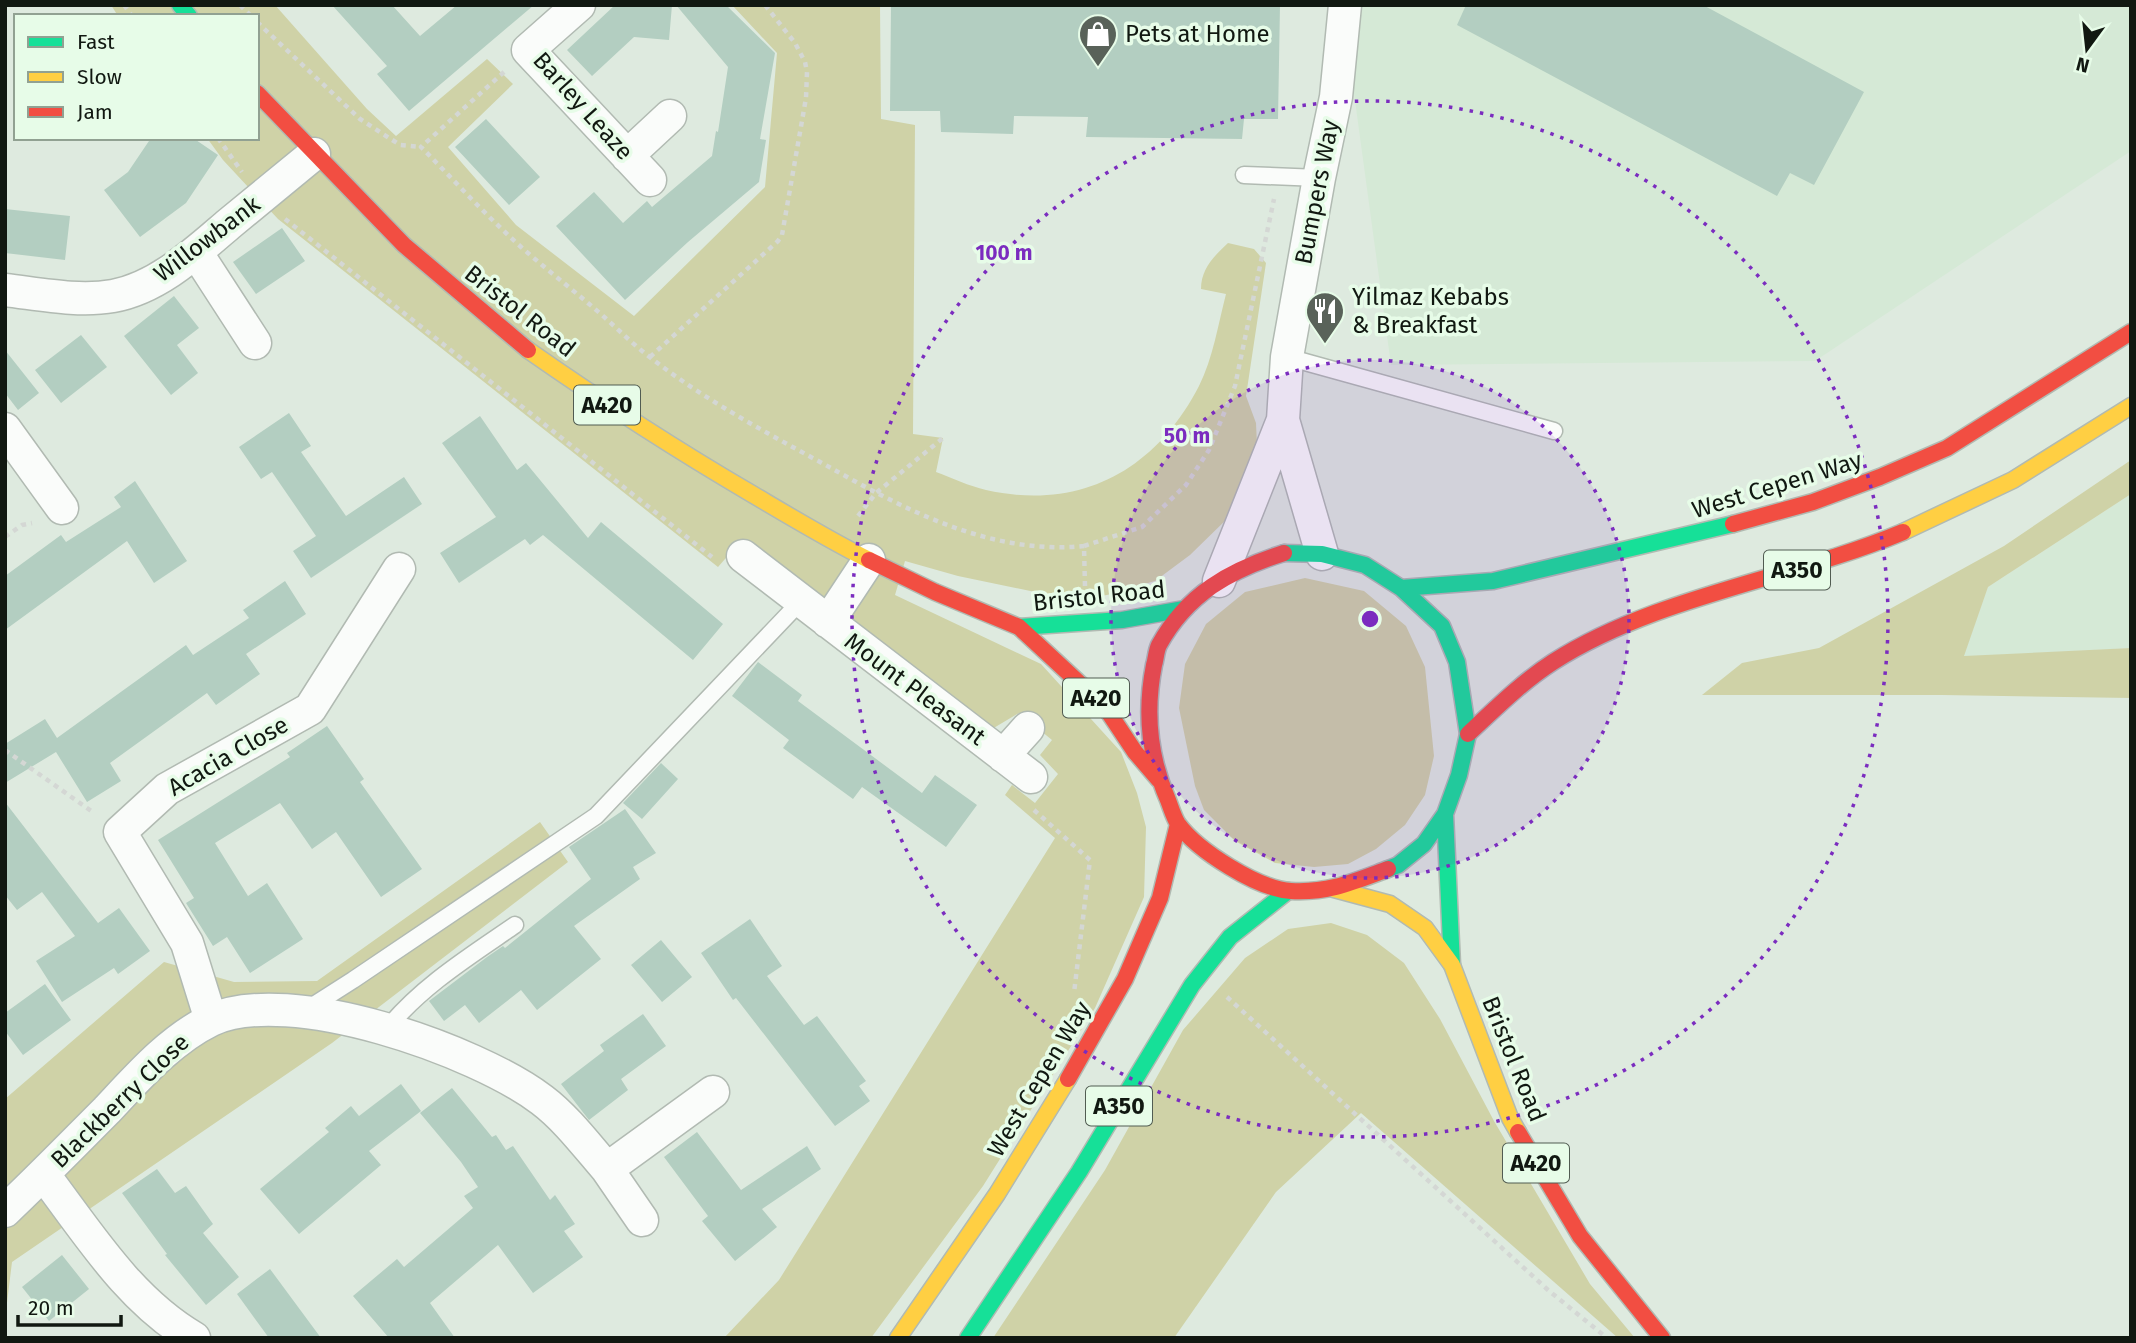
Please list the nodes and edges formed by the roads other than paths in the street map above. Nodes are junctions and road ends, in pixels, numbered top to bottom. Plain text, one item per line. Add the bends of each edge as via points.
1 (579, 5) edge
2 (1345, 5) edge
3 (259, 95) edge
4 (670, 116) dead end
5 (313, 154) junction
6 (628, 156) junction
7 (1244, 175) dead end
8 (1318, 178) junction
9 (650, 180) dead end
10 (196, 252) junction
11 (5, 290) edge
12 (2131, 332) edge
13 (255, 343) dead end
14 (1287, 356) junction
15 (2131, 407) edge
16 (1283, 420) junction
17 (5, 429) edge
18 (1554, 431) dead end
19 (62, 509) road end
20 (1322, 554) junction
21 (732, 560) road end
22 (869, 560) junction
23 (399, 569) dead end
24 (1219, 581) junction
25 (1401, 588) junction
26 (801, 601) junction
27 (1184, 609) junction
28 (828, 622) junction
29 (1019, 627) junction
30 (1028, 728) dead end
31 (1468, 734) junction
32 (1003, 756) junction
33 (1159, 780) junction
34 (1028, 790) road end
35 (1445, 814) junction
36 (1178, 824) junction
37 (1334, 889) junction
38 (1288, 891) junction
39 (515, 925) dead end
40 (1452, 965) junction
41 (304, 1011) junction
42 (211, 1020) junction
43 (386, 1030) junction
44 (713, 1092) dead end
45 (607, 1169) junction
46 (44, 1175) junction
47 (5, 1211) edge
48 (642, 1220) dead end
49 (194, 1338) edge
50 (898, 1338) edge
51 (968, 1338) edge
52 (1662, 1338) edge

1 - 6 street, Barley Leaze via 528,50
2 - 8 street, Bumpers Way via 1336,97
3 - 5 main road, Bristol Road / A420
4 - 6 street
5 - 10 street, Willowbank
5 - 22 main road, Bristol Road / A420 via 404,245 518,343 680,452
6 - 9 street, Barley Leaze
7 - 8 lane
8 - 14 street, Bumpers Way
10 - 11 street, Willowbank via 134,291 110,297
10 - 13 street
12 - 25 main road, West Cepen Way / A350 via 1947,448 1813,502 1493,581
14 - 16 street, Bumpers Way
14 - 18 lane
15 - 31 main road, A350 via 2032,470 1865,547 1672,606 1595,638 1531,679
16 - 20 street, Bumpers Way
16 - 24 street, Bumpers Way
17 - 19 street
20 - 24 main road via 1284,553 1246,565
20 - 25 main road via 1365,565
21 - 26 street, Mount Pleasant
22 - 28 street, Mount Pleasant
22 - 29 main road, Bristol Road / A420
23 - 42 street, Acacia Close via 310,709 167,789 120,832 187,943
24 - 27 main road
25 - 31 main road via 1441,626 1457,662
26 - 28 street, Mount Pleasant
26 - 41 lane via 596,816
27 - 29 main road, Bristol Road / A420 via 1122,620
27 - 33 main road via 1158,647 1150,686 1148,724
28 - 32 street, Mount Pleasant
29 - 33 main road, Bristol Road / A420 via 1104,707
30 - 32 street, Mount Pleasant
31 - 35 main road
32 - 34 street, Mount Pleasant
33 - 36 main road
35 - 37 main road via 1424,844 1398,865
35 - 40 main road, Bristol Road / A420
36 - 38 main road via 1211,855 1248,878
36 - 50 main road, West Cepen Way / A350 via 1152,919 1125,979 996,1194
37 - 38 main road
37 - 40 main road, Bristol Road / A420 via 1390,904 1425,928
38 - 51 main road, A350 via 1253,916 1201,972
39 - 43 lane via 402,1010
40 - 52 main road, Bristol Road / A420 via 1510,1118 1580,1236
41 - 42 street, Blackberry Close via 254,1010
41 - 43 street, Blackberry Close
42 - 46 street, Blackberry Close via 155,1061
43 - 45 street, Blackberry Close via 518,1083 544,1101
44 - 45 street
45 - 48 street, Blackberry Close
46 - 47 street, Blackberry Close
46 - 49 street via 127,1283 151,1308

